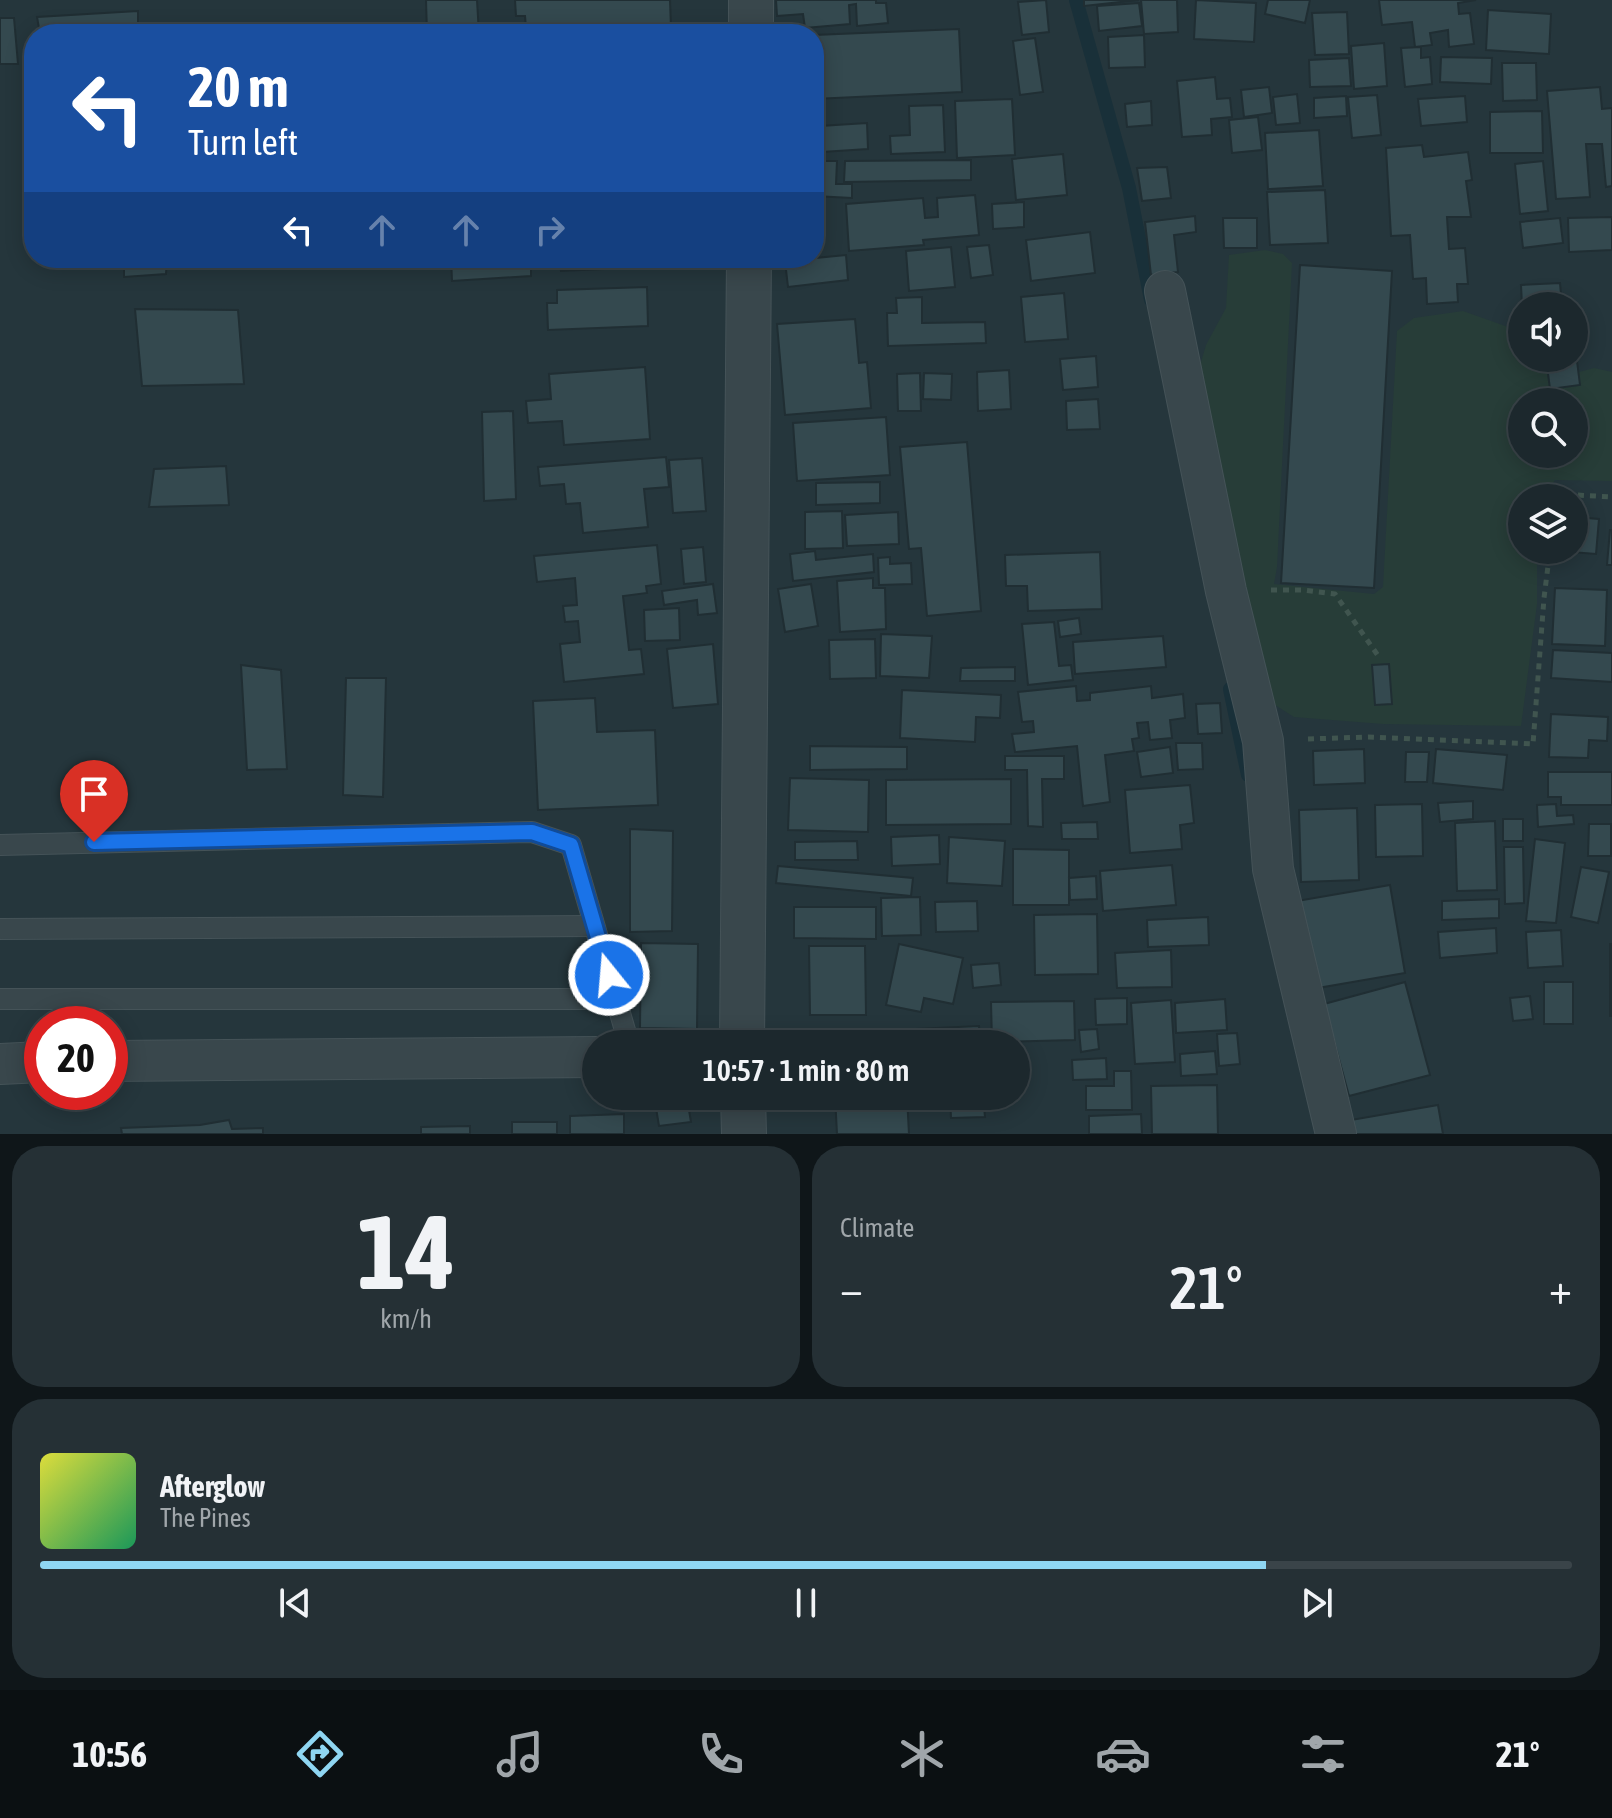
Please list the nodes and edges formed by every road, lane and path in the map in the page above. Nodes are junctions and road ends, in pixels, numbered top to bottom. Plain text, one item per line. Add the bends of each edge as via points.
1 (751, 0) edge
2 (751, 24) edge
3 (749, 268) edge
4 (1165, 291) dead end
5 (1588, 496) edge
6 (1612, 497) edge
7 (1548, 564) edge
8 (1226, 591) junction
9 (1379, 657) dead end
10 (1263, 741) junction
11 (0, 845) edge
12 (1273, 869) junction
13 (594, 926) junction
14 (0, 929) edge
15 (0, 999) edge
16 (616, 999) junction
17 (625, 1030) edge
18 (742, 1030) edge
19 (582, 1057) edge
20 (128, 1061) edge
21 (24, 1063) edge
22 (0, 1064) edge
23 (743, 1110) edge
24 (744, 1134) edge
25 (1311, 1134) edge
26 (1336, 1134) edge

1 - 2 street
3 - 18 street
4 - 8 street
5 - 6 path
7 - 10 path via 1533,744 1368,737
8 - 9 path via 1335,594
8 - 10 street
10 - 12 street
11 - 13 lane via 532,832 571,845
12 - 25 street via 1265,889
12 - 26 street
13 - 14 lane
13 - 16 lane
15 - 16 lane
16 - 17 lane
19 - 20 street
21 - 22 street
23 - 24 street

